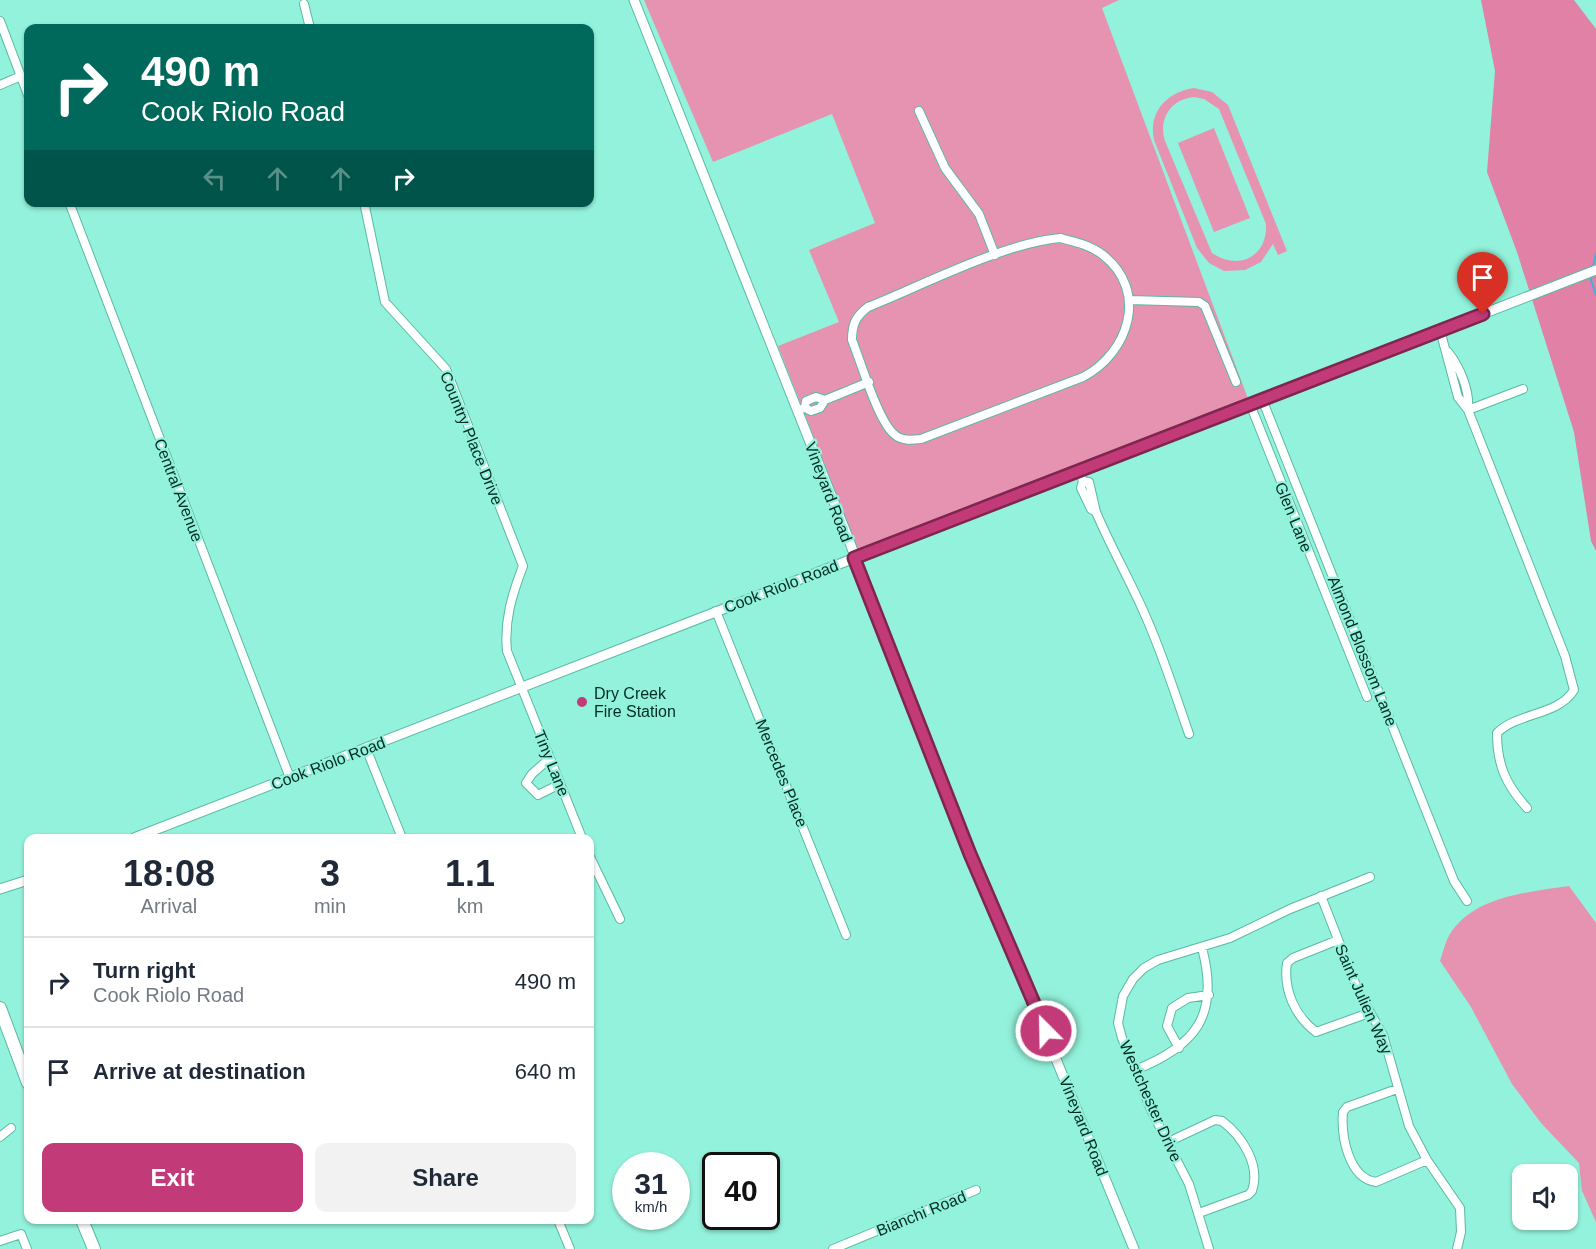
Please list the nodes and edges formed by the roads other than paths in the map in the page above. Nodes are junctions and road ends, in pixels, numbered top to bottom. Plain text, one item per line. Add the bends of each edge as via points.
1 (634, 0) edge
2 (304, 4) dead end
3 (0, 21) edge
4 (309, 24) edge
5 (21, 76) junction
6 (24, 84) edge
7 (0, 85) edge
8 (919, 111) dead end
9 (71, 207) edge
10 (365, 207) edge
11 (995, 255) junction
12 (1596, 270) edge
13 (1130, 300) junction
14 (1440, 330) junction
15 (869, 382) junction
16 (1236, 382) dead end
17 (1523, 389) dead end
18 (1262, 399) junction
19 (1250, 404) junction
20 (801, 409) junction
21 (1468, 410) junction
22 (1079, 471) junction
23 (854, 558) junction
24 (716, 611) junction
25 (522, 687) junction
26 (1367, 697) dead end
27 (1189, 734) dead end
28 (366, 748) junction
29 (550, 758) junction
30 (290, 778) junction
31 (560, 784) junction
32 (1527, 808) dead end
33 (144, 834) edge
34 (400, 834) edge
35 (580, 834) edge
36 (594, 865) edge
37 (1370, 877) dead end
38 (24, 881) edge
39 (0, 889) edge
40 (1321, 896) junction
41 (1467, 901) dead end
42 (620, 919) dead end
43 (846, 935) dead end
44 (1338, 940) junction
45 (1202, 948) junction
46 (1209, 995) junction
47 (0, 1008) edge
48 (1369, 1013) junction
49 (1179, 1048) junction
50 (1135, 1070) junction
51 (24, 1072) edge
52 (1397, 1089) junction
53 (11, 1128) dead end
54 (0, 1137) edge
55 (1168, 1142) junction
56 (1427, 1160) junction
57 (976, 1190) dead end
58 (1199, 1213) junction
59 (84, 1224) edge
60 (560, 1224) edge
61 (0, 1241) edge
62 (27, 1249) edge
63 (94, 1249) edge
64 (570, 1249) edge
65 (833, 1249) edge
66 (1134, 1249) edge
67 (1209, 1249) edge
68 (1457, 1249) edge

1 - 20 street, Vineyard Road
2 - 4 street
3 - 5 street
5 - 6 street
5 - 7 street
8 - 11 street via 945,168 979,214
9 - 30 street, Central Avenue
10 - 25 street, Country Place Drive via 385,302 446,369 523,566 508,608 505,631 507,651
11 - 13 street via 1038,240 1060,238 1086,244 1104,256 1119,274
11 - 15 street via 868,307 858,315 852,326 852,340
12 - 14 street, Cook Riolo Road
13 - 15 street via 1124,335 1114,354 1099,368 921,440 895,435 884,423
13 - 16 street via 1199,302 1211,316
14 - 18 street, Cook Riolo Road
14 - 21 street via 1466,387
15 - 20 street via 825,400 806,400
17 - 21 street
18 - 19 street, Cook Riolo Road
18 - 41 street, Almond Blossom Lane via 1454,881
19 - 22 street, Cook Riolo Road
19 - 26 street, Glen Lane
20 - 23 street, Vineyard Road
21 - 32 street via 1565,656 1574,690 1560,704 1505,724 1497,733 1502,769 1510,789
22 - 23 street, Cook Riolo Road
22 - 27 street via 1081,488 1090,496 1091,509 1096,512 1160,650
23 - 24 street, Cook Riolo Road
23 - 66 street, Vineyard Road via 970,854
24 - 25 street, Cook Riolo Road
24 - 43 street, Mercedes Place
25 - 28 street, Cook Riolo Road
25 - 29 street, Tiny Lane
28 - 30 street, Cook Riolo Road
28 - 34 street
29 - 31 street, Tiny Lane
29 - 31 street via 526,783 538,795
30 - 33 street, Cook Riolo Road
31 - 35 street, Tiny Lane
36 - 42 street
37 - 40 street, Westchester Drive
38 - 39 street
40 - 44 street, Saint Julien Way
40 - 45 street, Westchester Drive
44 - 48 street, Saint Julien Way
44 - 48 street via 1287,963 1292,1001 1299,1016 1316,1032
45 - 46 street
45 - 50 street, Westchester Drive via 1158,960 1144,968 1127,987 1118,1023
46 - 49 street via 1199,1025
46 - 49 street via 1188,998 1172,1008 1167,1026
47 - 51 main road
48 - 52 street, Saint Julien Way via 1383,1035
49 - 50 street
50 - 55 street, Westchester Drive
52 - 56 street, Saint Julien Way via 1409,1126
52 - 56 street via 1347,1107 1343,1112 1347,1152 1363,1176 1376,1182
53 - 54 street
55 - 58 street, Westchester Drive
55 - 58 street via 1215,1120 1222,1121 1242,1140 1249,1155 1252,1191
56 - 68 street, Saint Julien Way via 1455,1198 1462,1219
57 - 65 street, Bianchi Road
58 - 67 street, Westchester Drive
59 - 63 main road
60 - 64 street
61 - 62 street via 21,1234

